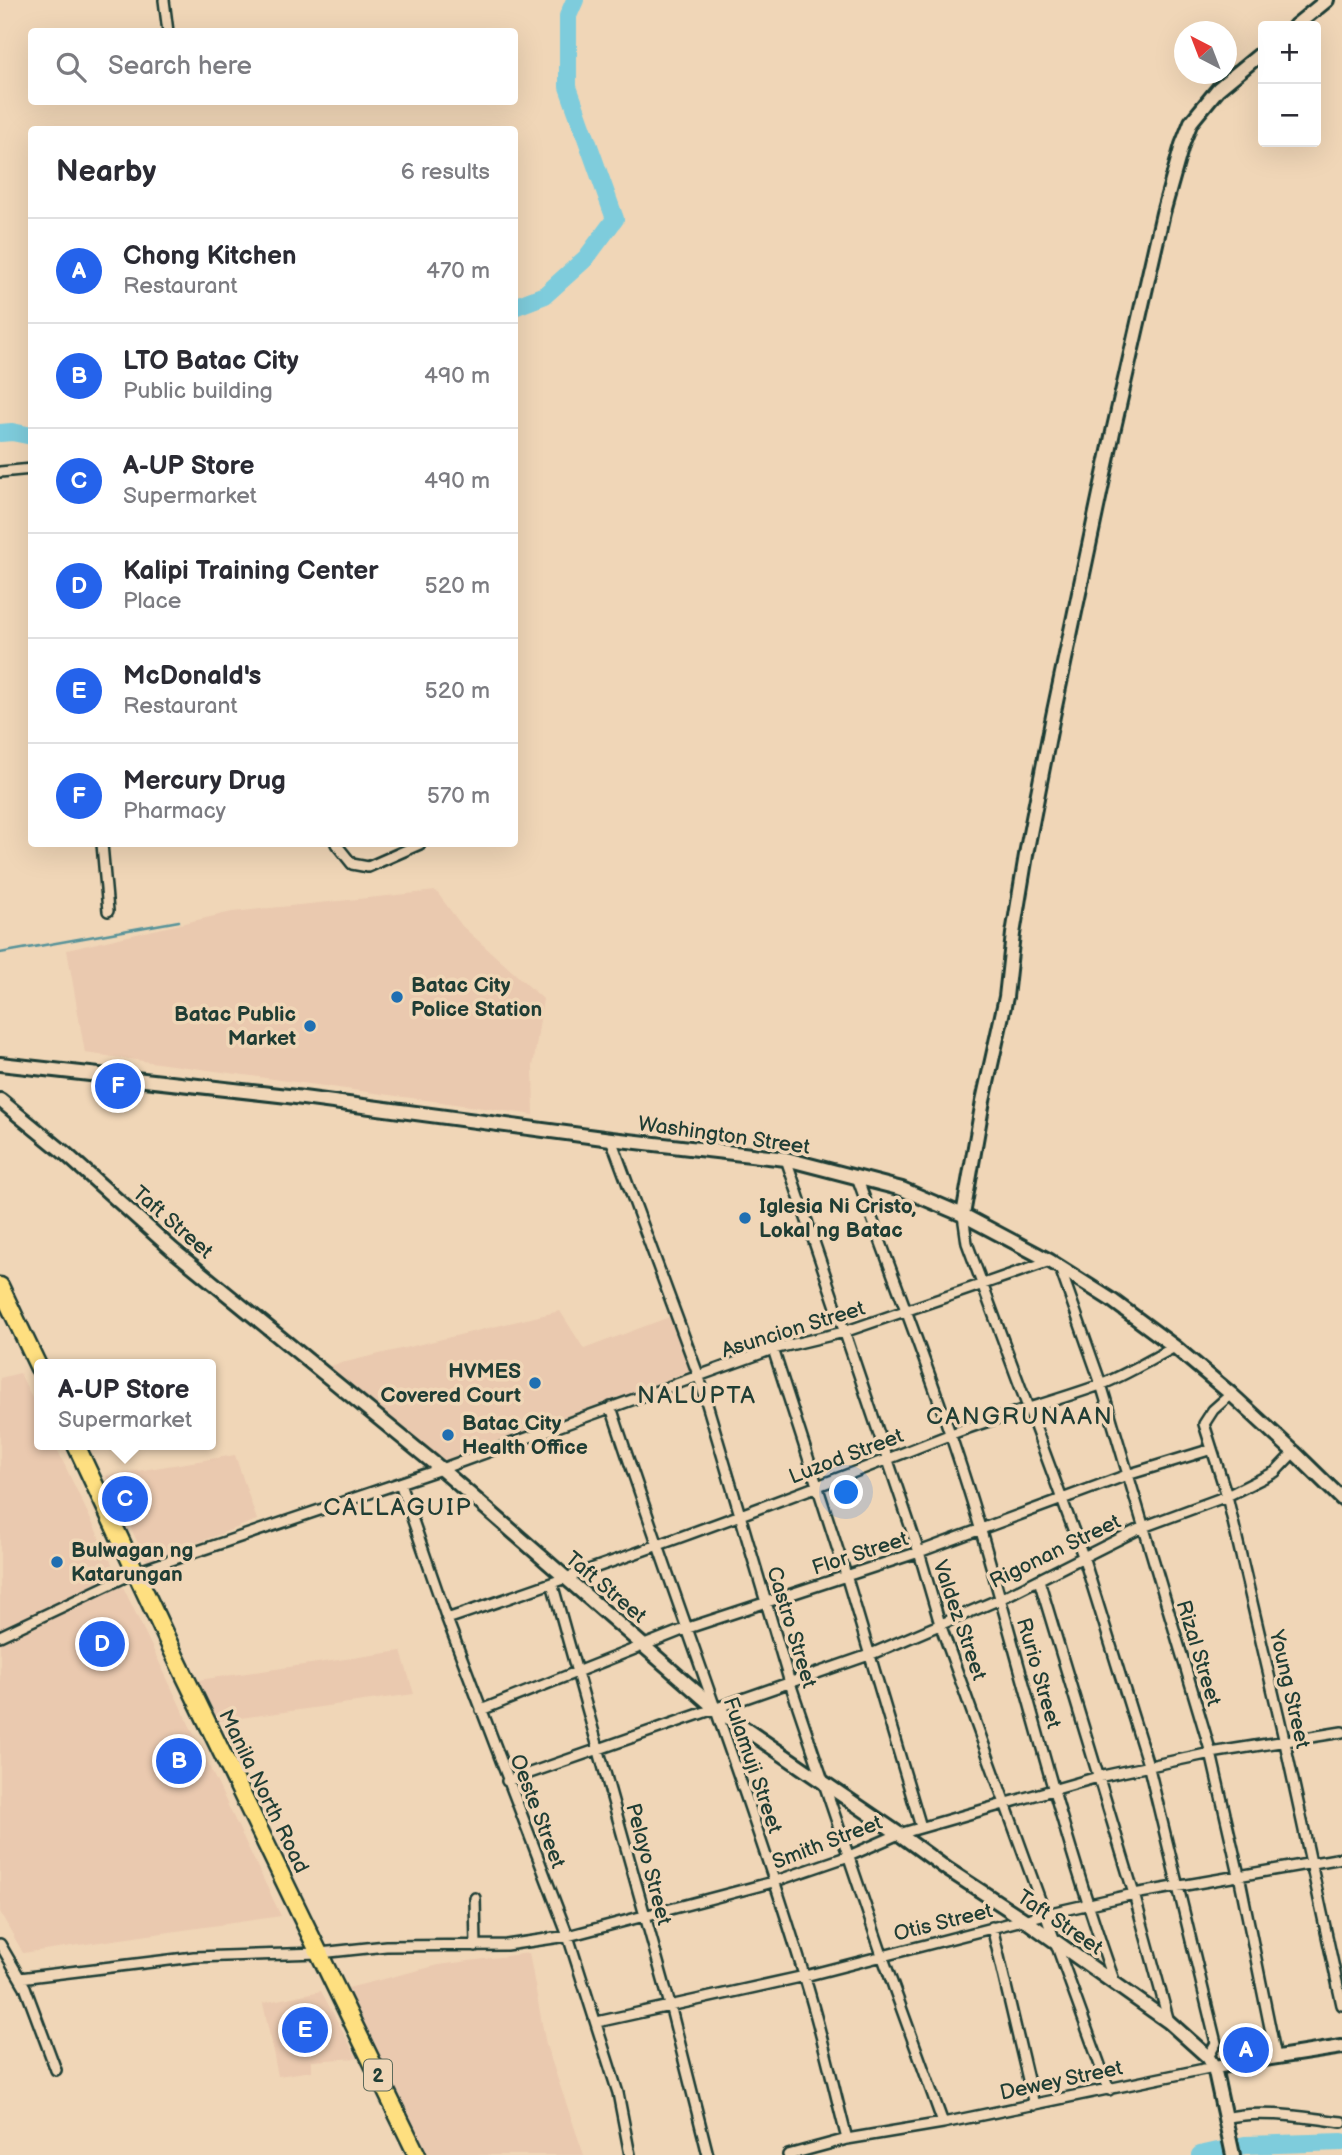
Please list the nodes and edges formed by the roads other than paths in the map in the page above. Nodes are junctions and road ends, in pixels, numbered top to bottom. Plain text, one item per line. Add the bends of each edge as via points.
1 (164, 0) edge
2 (1328, 0) edge
3 (1301, 21) edge
4 (168, 28) edge
5 (1258, 56) edge
6 (28, 469) edge
7 (0, 472) edge
8 (102, 847) edge
9 (338, 847) edge
10 (413, 847) edge
11 (108, 911) dead end
12 (0, 1064) edge
13 (0, 1100) edge
14 (611, 1139) junction
15 (786, 1159) junction
16 (857, 1177) junction
17 (963, 1215) junction
18 (1055, 1264) junction
19 (0, 1286) edge
20 (984, 1286) junction
21 (905, 1312) junction
22 (844, 1332) junction
23 (1175, 1347) junction
24 (773, 1349) junction
25 (35, 1359) edge
26 (699, 1377) junction
27 (1101, 1384) junction
28 (1231, 1394) junction
29 (611, 1407) junction
30 (1029, 1407) junction
31 (950, 1434) junction
32 (1212, 1449) junction
33 (78, 1450) edge
34 (1294, 1451) junction
35 (887, 1461) junction
36 (441, 1469) junction
37 (1127, 1475) junction
38 (400, 1483) junction
39 (816, 1486) junction
40 (1227, 1496) junction
41 (1342, 1499) edge
42 (1062, 1500) junction
43 (740, 1515) junction
44 (1143, 1528) junction
45 (981, 1529) junction
46 (656, 1545) junction
47 (919, 1552) junction
48 (1083, 1556) junction
49 (136, 1572) junction
50 (846, 1575) junction
51 (565, 1579) junction
52 (1039, 1580) junction
53 (552, 1583) junction
54 (1000, 1599) junction
55 (766, 1604) junction
56 (447, 1619) junction
57 (940, 1624) junction
58 (685, 1629) junction
59 (0, 1636) edge
60 (645, 1645) junction
61 (869, 1655) junction
62 (575, 1672) junction
63 (790, 1683) junction
64 (716, 1709) junction
65 (481, 1710) junction
66 (1342, 1732) edge
67 (1285, 1743) junction
68 (599, 1751) junction
69 (1211, 1753) junction
70 (1149, 1768) junction
71 (1098, 1777) junction
72 (507, 1781) junction
73 (826, 1785) junction
74 (1054, 1790) junction
75 (1006, 1802) junction
76 (921, 1827) junction
77 (899, 1834) junction
78 (849, 1856) junction
79 (1342, 1858) edge
80 (1310, 1863) junction
81 (1239, 1875) junction
82 (773, 1882) junction
83 (1179, 1886) junction
84 (1135, 1894) junction
85 (475, 1898) dead end
86 (1087, 1905) junction
87 (1046, 1914) junction
88 (644, 1915) junction
89 (1025, 1920) junction
90 (992, 1927) junction
91 (568, 1936) junction
92 (1057, 1942) junction
93 (0, 1944) edge
94 (476, 1946) junction
95 (320, 1953) junction
96 (881, 1955) junction
97 (805, 1976) junction
98 (20, 1978) junction
99 (1115, 1983) junction
100 (1342, 2004) edge
101 (670, 2005) junction
102 (597, 2022) junction
103 (1169, 2022) junction
104 (1342, 2047) edge
105 (1276, 2057) junction
106 (1211, 2062) junction
107 (55, 2070) dead end
108 (1109, 2090) junction
109 (1034, 2105) junction
110 (1226, 2121) junction
111 (1342, 2122) edge
112 (943, 2123) junction
113 (847, 2139) junction
114 (417, 2155) edge
115 (630, 2155) edge
116 (708, 2155) edge
117 (788, 2155) edge
118 (1233, 2155) edge

1 - 4 street
2 - 3 street
5 - 17 street via 1218,89 1191,122 1166,202 1053,716 1027,849 1006,997
6 - 7 street
8 - 11 street
9 - 10 street via 352,864 368,867
12 - 14 street, Washington Street
13 - 36 street, Taft Street via 173,1250
14 - 15 street, Washington Street
14 - 26 street, Castro Street
15 - 16 street, Washington Street
15 - 22 street, Valdez Street
16 - 17 street, Washington Street via 902,1189
16 - 21 street, Rurio Street
17 - 18 street, Washington Street
17 - 20 street via 967,1243
18 - 20 street, Asuncion Street
18 - 23 street, Washington Street
18 - 27 street, Rizal Street
19 - 25 highway
20 - 21 street, Asuncion Street
20 - 30 street
21 - 22 street, Asuncion Street
21 - 31 street, Rurio Street
22 - 24 street, Asuncion Street
22 - 35 street, Valdez Street
23 - 27 street, Luzod Street
23 - 28 street, Washington Street
24 - 26 street, Asuncion Street
24 - 39 street
26 - 29 street, Asuncion Street
26 - 43 street, Castro Street
27 - 30 street, Luzod Street
27 - 37 street, Rizal Street
28 - 32 street, Young Street via 1204,1424
28 - 34 street, Washington Street
29 - 36 street, Asuncion Street
29 - 46 street, Fulamuji Street
30 - 31 street, Luzod Street
30 - 42 street
31 - 35 street, Luzod Street
31 - 45 street, Rurio Street
32 - 37 street, Flor Street
32 - 40 street, Young Street
33 - 49 highway, Manila North Road / 2
34 - 40 street, Rigonan Street via 1275,1472
34 - 41 street, Washington Street
35 - 39 street, Luzod Street
35 - 47 street, Valdez Street
36 - 38 street, Asuncion Street
36 - 51 street, Taft Street
37 - 42 street, Flor Street
37 - 44 street, Rizal Street
38 - 49 street, Asuncion Street
38 - 56 street, Oeste Street
39 - 43 street, Luzod Street
39 - 50 street
40 - 44 street, Rigonan Street
40 - 67 street, Young Street
42 - 45 street, Flor Street
42 - 48 street
43 - 46 street, Luzod Street
43 - 55 street, Castro Street
44 - 48 street, Rigonan Street
44 - 69 street, Rizal Street
45 - 47 street, Flor Street
45 - 54 street, Rurio Street
46 - 51 street, Luzod Street
46 - 58 street, Fulamuji Street
47 - 50 street, Flor Street
47 - 57 street, Valdez Street
48 - 52 street, Rigonan Street
48 - 70 street
49 - 59 street, Asuncion Street
49 - 95 highway, Manila North Road / 2
50 - 55 street, Flor Street
50 - 61 street
51 - 53 street, Luzod Street
51 - 60 street, Taft Street
52 - 54 street, Rigonan Street
52 - 71 street
53 - 56 street, Luzod Street
53 - 62 street, Pelayo Street
54 - 57 street, Rigonan Street
54 - 74 street, Rurio Street
55 - 58 street, Flor Street
55 - 63 street, Castro Street
56 - 65 street, Oeste Street
57 - 61 street, Rigonan Street
57 - 75 street, Valdez Street
58 - 60 street, Flor Street
58 - 64 street, Fulamuji Street
60 - 62 street, Flor Street
60 - 64 street, Taft Street
61 - 63 street, Rigonan Street
61 - 76 street
62 - 65 street, Flor Street
62 - 68 street, Pelayo Street
63 - 64 street, Rigonan Street
63 - 73 street, Castro Street
64 - 68 street, Rigonan Street
64 - 73 street, Taft Street
64 - 82 street, Fulamuji Street
65 - 72 street, Oeste Street
66 - 67 street, Smith Street
67 - 69 street, Smith Street
67 - 80 street, Young Street
68 - 72 street, Rigonan Street
68 - 88 street, Pelayo Street
69 - 70 street, Smith Street
69 - 81 street, Rizal Street
70 - 71 street, Smith Street
70 - 83 street
71 - 74 street, Smith Street
71 - 84 street
72 - 91 street, Oeste Street
73 - 77 street, Taft Street
73 - 78 street, Castro Street
74 - 75 street, Smith Street
74 - 86 street, Rurio Street
75 - 76 street, Smith Street
75 - 87 street, Valdez Street
76 - 77 street, Smith Street
77 - 78 street, Smith Street
77 - 89 street, Taft Street
78 - 82 street, Smith Street
78 - 96 street, Castro Street
79 - 80 street, Otis Street
80 - 81 street, Otis Street
80 - 100 street, Young Street
81 - 83 street, Otis Street
81 - 105 street, Rizal Street
82 - 88 street, Smith Street
82 - 97 street, Fulamuji Street
83 - 84 street, Otis Street
83 - 106 street via 1216,2043
84 - 86 street, Otis Street
84 - 103 street
85 - 94 street
86 - 87 street, Otis Street
86 - 99 street, Rurio Street
87 - 89 street, Otis Street
87 - 92 street, Valdez Street
88 - 91 street, Smith Street
88 - 101 street, Pelayo Street
89 - 90 street, Otis Street
89 - 92 street, Taft Street
90 - 96 street, Otis Street
90 - 109 street
91 - 94 street, Smith Street
91 - 102 street, Oeste Street
92 - 99 street, Taft Street
92 - 108 street, Valdez Street
93 - 98 street
94 - 95 street, Smith Street via 386,1946
95 - 98 street, Smith Street via 194,1957
95 - 114 highway, Manila North Road / 2
96 - 97 street, Otis Street
96 - 112 street, Castro Street
97 - 101 street, Otis Street
97 - 113 street, Fulamuji Street
98 - 107 street
99 - 103 street, Taft Street
101 - 102 street, Otis Street
101 - 116 street, Pelayo Street
102 - 115 street, Oeste Street
103 - 106 street, Taft Street
104 - 105 street, Dewey Street
105 - 106 street, Dewey Street
106 - 108 street, Dewey Street
106 - 110 street
108 - 109 street, Dewey Street
109 - 112 street, Dewey Street
110 - 111 street via 1235,2115
110 - 118 street
112 - 113 street, Dewey Street
113 - 117 street, Dewey Street

